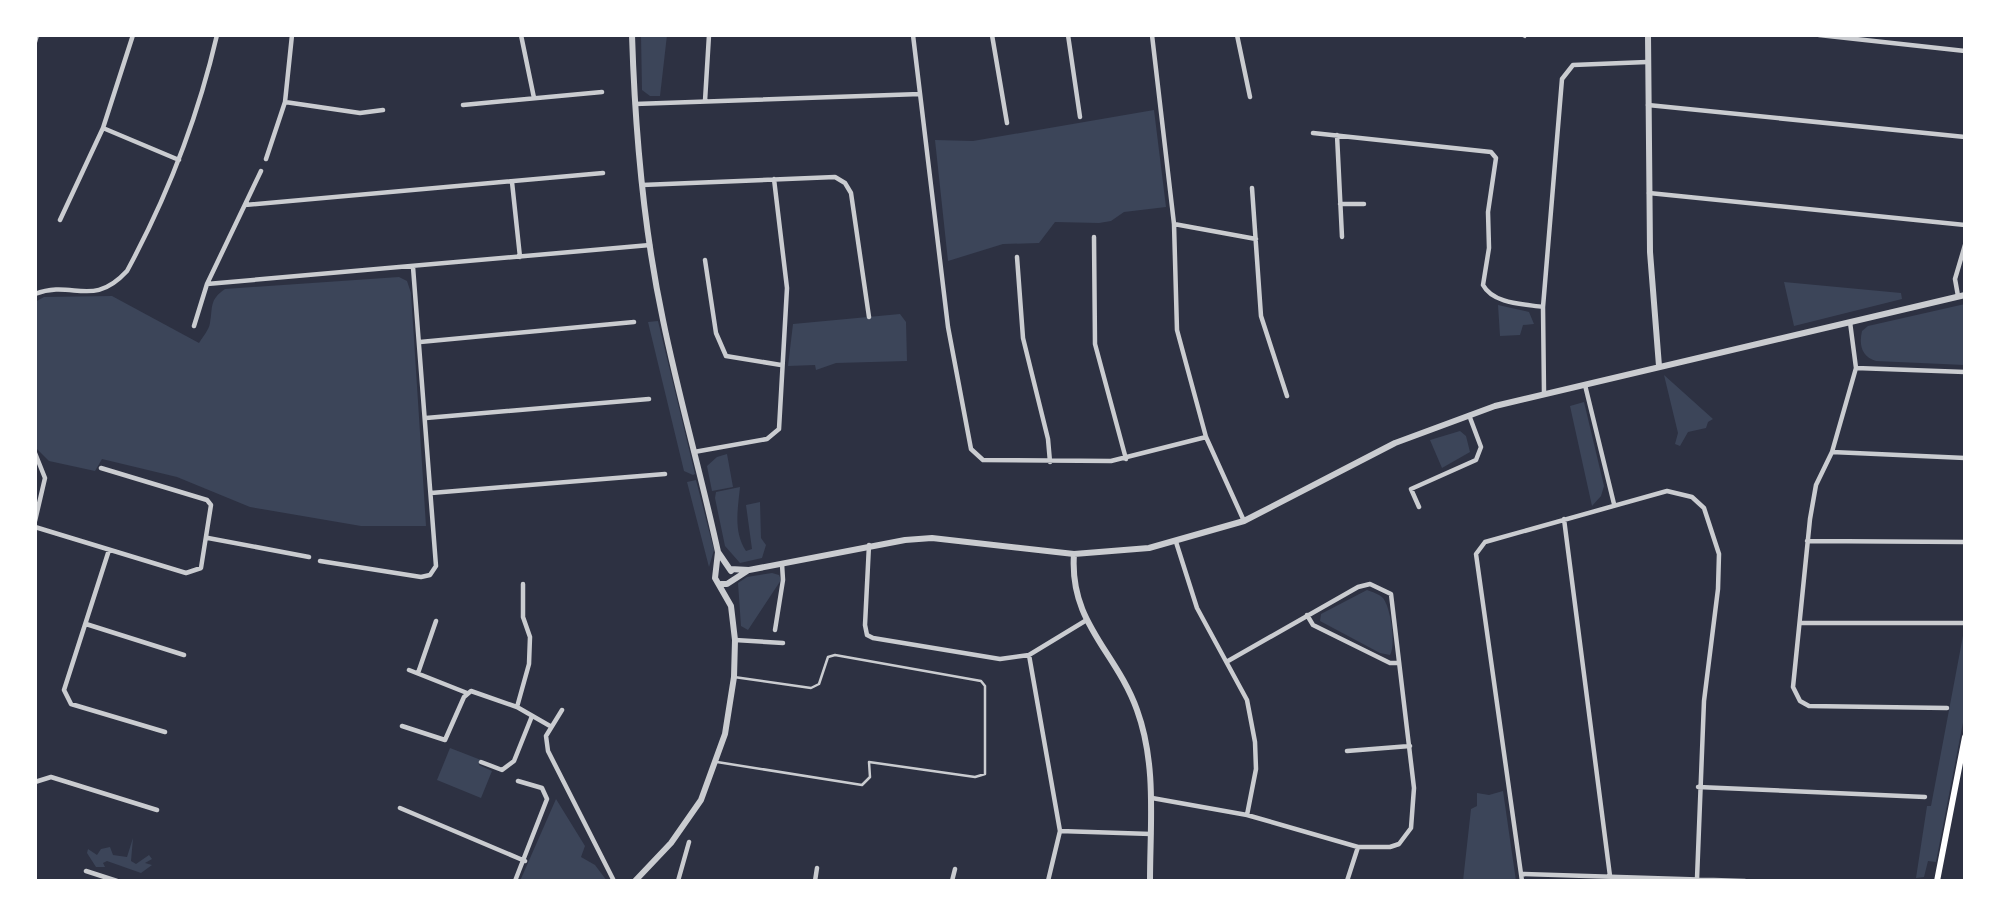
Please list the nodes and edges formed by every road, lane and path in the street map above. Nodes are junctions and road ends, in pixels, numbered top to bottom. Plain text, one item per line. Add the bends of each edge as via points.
1 (37, 35) edge
2 (133, 35) edge
3 (217, 35) edge
4 (292, 35) edge
5 (522, 35) edge
6 (632, 35) edge
7 (709, 35) edge
8 (913, 35) edge
9 (992, 35) edge
10 (1068, 35) edge
11 (1152, 35) edge
12 (1237, 35) edge
13 (1648, 35) edge
14 (1819, 35) edge
15 (35, 42) edge
16 (1965, 51) edge
17 (1647, 62) junction
18 (602, 92) dead end
19 (919, 94) junction
20 (1250, 97) dead end
21 (534, 98) junction
22 (285, 102) junction
23 (705, 102) junction
24 (634, 104) junction
25 (463, 105) dead end
26 (1647, 105) junction
27 (383, 110) dead end
28 (1080, 117) dead end
29 (1007, 123) dead end
30 (103, 128) junction
31 (1313, 133) dead end
32 (1337, 135) junction
33 (1965, 137) edge
34 (266, 159) dead end
35 (179, 160) junction
36 (261, 171) dead end
37 (603, 173) dead end
38 (774, 179) junction
39 (512, 182) junction
40 (642, 185) junction
41 (1252, 188) dead end
42 (1648, 193) junction
43 (1340, 204) junction
44 (1364, 204) dead end
45 (245, 205) junction
46 (60, 220) dead end
47 (1174, 224) junction
48 (1965, 225) edge
49 (1094, 237) dead end
50 (1342, 237) dead end
51 (1256, 239) junction
52 (650, 245) junction
53 (1965, 245) edge
54 (520, 257) junction
55 (1017, 257) dead end
56 (705, 260) dead end
57 (413, 267) junction
58 (207, 284) junction
59 (35, 294) edge
60 (1962, 296) edge
61 (1543, 307) junction
62 (869, 317) dead end
63 (1849, 321) junction
64 (634, 322) dead end
65 (194, 326) dead end
66 (420, 342) junction
67 (780, 365) junction
68 (1659, 366) junction
69 (1856, 368) junction
70 (1965, 372) edge
71 (1585, 384) junction
72 (1544, 393) junction
73 (1287, 397) dead end
74 (649, 399) dead end
75 (1468, 415) junction
76 (426, 418) junction
77 (1206, 437) junction
78 (694, 452) junction
79 (1832, 452) junction
80 (35, 453) edge
81 (1965, 458) edge
82 (1126, 459) junction
83 (1050, 461) junction
84 (100, 468) dead end
85 (665, 474) dead end
86 (431, 494) junction
87 (1614, 504) junction
88 (1419, 507) dead end
89 (1564, 519) junction
90 (35, 521) edge
91 (1244, 521) junction
92 (35, 527) edge
93 (208, 538) junction
94 (1807, 541) junction
95 (1176, 542) junction
96 (1965, 542) edge
97 (869, 545) junction
98 (109, 550) junction
99 (718, 552) junction
100 (1074, 554) junction
101 (309, 557) dead end
102 (320, 561) dead end
103 (782, 563) junction
104 (718, 569) junction
105 (729, 569) junction
106 (749, 570) junction
107 (731, 580) junction
108 (523, 584) dead end
109 (721, 584) junction
110 (731, 606) junction
111 (1307, 615) junction
112 (436, 621) dead end
113 (1085, 621) junction
114 (1965, 623) edge
115 (86, 624) junction
116 (1800, 624) junction
117 (775, 630) dead end
118 (735, 640) junction
119 (783, 643) dead end
120 (184, 655) dead end
121 (1029, 655) junction
122 (1228, 661) junction
123 (1399, 663) junction
124 (409, 670) dead end
125 (418, 673) junction
126 (734, 677) junction
127 (467, 693) junction
128 (517, 707) junction
129 (1947, 709) dead end
130 (562, 710) dead end
131 (532, 716) junction
132 (402, 726) dead end
133 (550, 726) junction
134 (165, 732) dead end
135 (1965, 737) edge
136 (1410, 746) junction
137 (1347, 751) dead end
138 (481, 762) dead end
139 (717, 762) junction
140 (518, 780) dead end
141 (35, 782) edge
142 (1698, 787) junction
143 (1925, 797) dead end
144 (1152, 798) junction
145 (400, 807) dead end
146 (157, 810) dead end
147 (1247, 815) junction
148 (1060, 831) junction
149 (1151, 834) junction
150 (688, 842) dead end
151 (1359, 847) junction
152 (525, 861) junction
153 (817, 868) dead end
154 (955, 869) dead end
155 (86, 871) dead end
156 (1522, 874) junction
157 (1610, 876) junction
158 (1697, 879) junction
159 (117, 881) edge
160 (515, 881) edge
161 (614, 881) edge
162 (635, 881) edge
163 (678, 881) edge
164 (815, 881) edge
165 (952, 881) edge
166 (1048, 881) edge
167 (1150, 881) edge
168 (1347, 881) edge
169 (1522, 881) edge
170 (1745, 881) edge
171 (1937, 881) edge

1 - 15 street
2 - 30 street
3 - 35 street
4 - 22 street
5 - 21 street
6 - 24 street
7 - 23 street
8 - 19 street
9 - 29 street
10 - 28 street
11 - 47 street
12 - 20 street
13 - 17 street
14 - 16 street
17 - 26 street
17 - 61 street via 1579,64 1564,72
18 - 21 street
19 - 23 street
19 - 83 street via 948,327 971,449 983,460
21 - 25 street
22 - 27 street via 360,113
22 - 34 street
23 - 24 street
24 - 40 street
26 - 33 street
26 - 42 street
30 - 35 street
30 - 46 street
31 - 32 street
32 - 43 street
32 - 61 street via 1490,152 1496,158 1483,285 1486,292 1502,300
35 - 59 street via 139,248 115,284 101,291
36 - 45 street
37 - 39 street
38 - 40 street
38 - 62 street via 835,177 845,183 851,193
38 - 67 street via 787,288
39 - 45 street
39 - 54 street
40 - 52 street
41 - 51 street
42 - 48 street
42 - 68 street
43 - 44 street
43 - 50 street
45 - 58 street
47 - 51 street
47 - 77 street via 1174,314
49 - 82 street via 1095,344
51 - 73 street via 1261,316
52 - 54 street
52 - 78 street via 662,319
53 - 60 street via 1955,279
54 - 57 street
55 - 83 street via 1023,338
56 - 67 street via 716,333 726,356
57 - 58 street
57 - 66 street
58 - 65 street
60 - 63 street
61 - 72 street
63 - 68 street
63 - 69 street
64 - 66 street
66 - 76 street
67 - 78 street via 779,429 767,439
68 - 71 street
69 - 70 street
69 - 79 street
71 - 72 street
71 - 87 street
72 - 75 street
74 - 76 street
75 - 88 street via 1481,447 1476,460 1411,489
75 - 91 street via 1395,443
76 - 86 street
77 - 82 street
77 - 91 street
78 - 99 street
79 - 81 street
79 - 94 street via 1816,485
80 - 90 street via 45,478
82 - 83 street
84 - 93 street via 207,500 212,510
85 - 86 street
86 - 102 street via 437,559 430,575
87 - 89 street
87 - 142 street via 1679,492 1704,508 1713,526 1719,554 1718,589
89 - 156 street via 1485,542 1476,554
89 - 157 street
91 - 95 street
92 - 98 street
93 - 98 street via 202,566 191,573
93 - 101 street
94 - 96 street
94 - 116 street
95 - 100 street
95 - 122 street via 1197,608
97 - 100 street via 932,538
97 - 103 street
97 - 121 street via 865,625 869,637 1000,659
98 - 115 street
99 - 104 street
99 - 105 street
100 - 113 street via 1075,586
103 - 106 street
103 - 117 street
104 - 105 street
104 - 109 street via 715,578
105 - 106 street
105 - 107 street
106 - 107 street
107 - 109 street
107 - 110 street
108 - 128 street via 530,657
109 - 110 street
110 - 118 street
111 - 122 street
111 - 123 street via 1313,625 1390,663
111 - 123 street via 1359,587 1370,584 1382,589 1391,594 1395,605
112 - 125 street
113 - 121 street
113 - 144 street via 1126,681 1139,713
114 - 116 street
115 - 120 street
115 - 134 street via 64,690 71,704
116 - 129 street via 1793,687 1800,701 1810,706
118 - 119 street
118 - 126 street
121 - 148 street
122 - 147 street via 1247,700 1255,742 1256,769
123 - 136 street
124 - 125 street
125 - 127 street
126 - 139 street
126 - 139 lane via 811,688 819,684 828,657 835,655 981,681 985,686 985,774 975,777 869,762 870,777 862,785
127 - 128 street via 474,691
127 - 132 street via 445,740
128 - 131 street
130 - 133 street
131 - 133 street
131 - 138 street via 511,765 502,770
133 - 161 street via 546,741 551,760
135 - 171 main road
136 - 137 street
136 - 151 street via 1411,828 1399,844
139 - 162 street via 692,814
140 - 152 street via 542,788 547,796
141 - 146 street via 51,777
142 - 143 street
142 - 158 street
144 - 147 street
144 - 149 street
145 - 152 street
147 - 151 street
148 - 149 street
148 - 166 street
149 - 167 street
150 - 163 street
151 - 168 street
152 - 160 street
153 - 164 street
154 - 165 street
155 - 159 street
156 - 157 street
156 - 169 street
157 - 158 street
158 - 170 street

